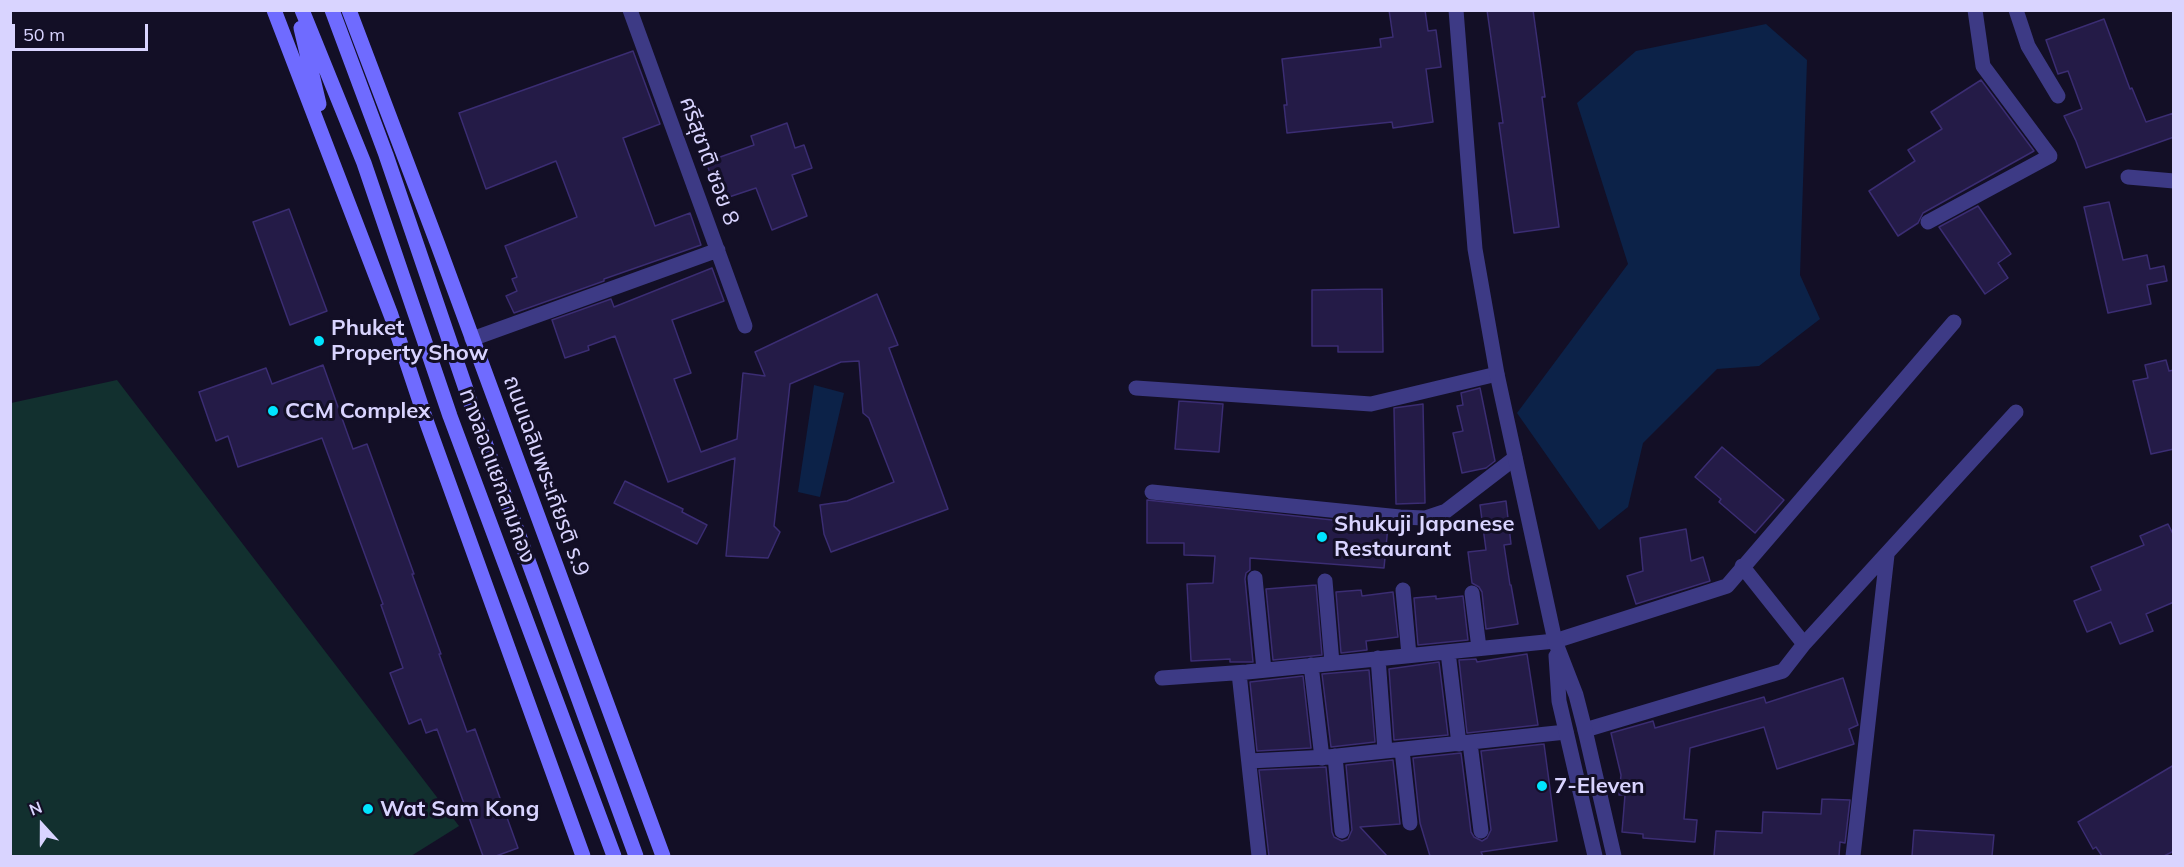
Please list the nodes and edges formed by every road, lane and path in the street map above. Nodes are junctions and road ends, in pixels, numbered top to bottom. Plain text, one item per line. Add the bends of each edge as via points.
1 (274, 10) edge
2 (297, 10) edge
3 (302, 10) edge
4 (334, 10) edge
5 (349, 10) edge
6 (630, 10) edge
7 (1456, 10) edge
8 (1975, 10) edge
9 (2016, 10) edge
10 (2058, 96) dead end
11 (397, 139) junction
12 (333, 163) junction
13 (2128, 177) dead end
14 (2174, 181) edge
15 (1928, 222) dead end
16 (718, 250) junction
17 (1954, 322) dead end
18 (745, 326) dead end
19 (472, 339) junction
20 (1497, 374) junction
21 (1136, 388) dead end
22 (2016, 412) dead end
23 (1515, 458) junction
24 (1152, 492) dead end
25 (1887, 555) junction
26 (1742, 566) junction
27 (1255, 578) dead end
28 (1325, 581) dead end
29 (1403, 590) dead end
30 (1472, 593) dead end
31 (1555, 641) junction
32 (1804, 645) junction
33 (1479, 648) junction
34 (1448, 651) junction
35 (1409, 655) junction
36 (1378, 658) junction
37 (1332, 663) junction
38 (1311, 665) junction
39 (1264, 670) junction
40 (1239, 673) junction
41 (1162, 678) dead end
42 (1585, 730) junction
43 (1566, 732) junction
44 (1465, 743) junction
45 (1402, 750) junction
46 (1385, 751) junction
47 (1329, 757) junction
48 (1249, 761) junction
49 (1410, 823) dead end
50 (1342, 831) dead end
51 (1481, 831) dead end
52 (583, 856) edge
53 (614, 856) edge
54 (636, 856) edge
55 (663, 856) edge
56 (1259, 856) edge
57 (1594, 856) edge
58 (1614, 856) edge
59 (1853, 856) edge

1 - 12 main road
2 - 12 main road
3 - 53 main road, ทางลอดแยกสามกอง via 364,163 450,416
4 - 11 main road
4 - 54 main road, ทางลอดแยกสามกอง via 472,407
5 - 11 main road, ถนนเฉลิมพระเกียรติ ร.9
6 - 16 street, ศรีสุชาติ ซอย 8
7 - 20 street via 1475,249
8 - 15 street via 1983,66 2050,156
9 - 10 street via 2028,46
11 - 19 main road, ถนนเฉลิมพระเกียรติ ร.9
12 - 52 main road
13 - 14 street
16 - 18 street, ศรีสุชาติ ซอย 8
16 - 19 street
17 - 26 street
19 - 55 main road, ถนนเฉลิมพระเกียรติ ร.9
20 - 21 street via 1371,404
20 - 23 street
22 - 25 street
23 - 24 street via 1446,512 1425,518
23 - 31 street
25 - 32 street
25 - 59 street
26 - 31 street via 1727,586
26 - 32 street
27 - 39 street
28 - 37 street
29 - 35 street
30 - 33 street
31 - 33 street
31 - 42 street
31 - 43 street via 1559,700
32 - 42 street via 1783,671
33 - 34 street
34 - 35 street
34 - 44 street
35 - 36 street
36 - 37 street
36 - 46 street
37 - 38 street
38 - 39 street
38 - 47 street
39 - 40 street
40 - 41 street
40 - 48 street
42 - 58 street
43 - 44 street
43 - 57 street
44 - 45 street
44 - 51 street
45 - 46 street
45 - 49 street
46 - 47 street
47 - 48 street
47 - 50 street
48 - 56 street

